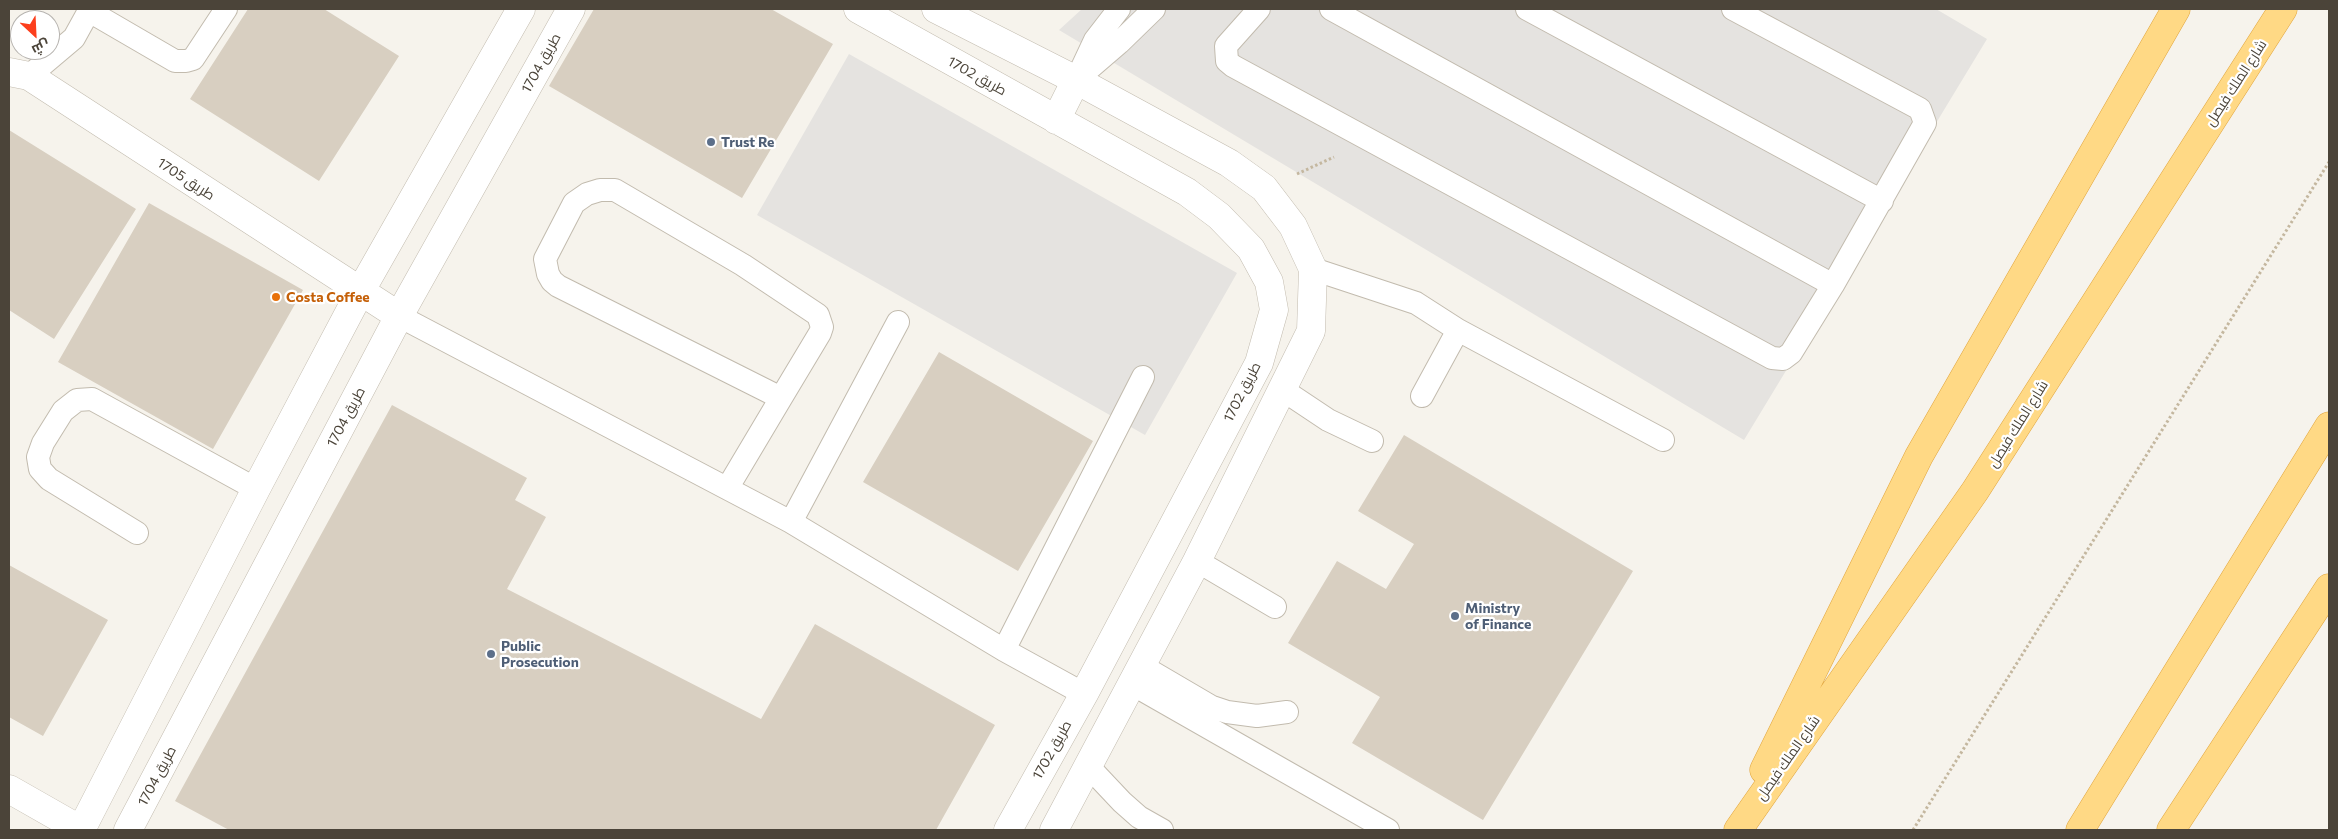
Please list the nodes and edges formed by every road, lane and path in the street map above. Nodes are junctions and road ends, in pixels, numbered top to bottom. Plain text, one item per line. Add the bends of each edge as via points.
1 (226, 9) edge
2 (520, 9) edge
3 (571, 9) edge
4 (858, 9) edge
5 (936, 9) edge
6 (1119, 9) edge
7 (1154, 9) edge
8 (1259, 9) edge
9 (1331, 9) edge
10 (1527, 9) edge
11 (1733, 9) edge
12 (2176, 9) edge
13 (2283, 9) edge
14 (90, 10) edge
15 (19, 74) edge
16 (1076, 80) junction
17 (1056, 120) junction
18 (1371, 141) junction
19 (2329, 162) edge
20 (1264, 188) junction
21 (1882, 200) junction
22 (1313, 269) junction
23 (1833, 285) junction
24 (360, 292) junction
25 (400, 316) junction
26 (898, 322) dead end
27 (1458, 330) junction
28 (1143, 377) dead end
29 (1283, 390) junction
30 (1422, 396) dead end
31 (781, 398) junction
32 (2329, 426) edge
33 (1663, 440) dead end
34 (1372, 441) dead end
35 (728, 487) junction
36 (256, 489) junction
37 (791, 522) junction
38 (138, 533) dead end
39 (1197, 561) junction
40 (2329, 588) edge
41 (1275, 607) dead end
42 (1004, 650) junction
43 (1137, 675) junction
44 (1084, 694) junction
45 (1287, 712) dead end
46 (1118, 713) junction
47 (1242, 715) junction
48 (1231, 742) junction
49 (1089, 767) junction
50 (9, 789) edge
51 (81, 830) edge
52 (128, 830) edge
53 (1008, 830) edge
54 (1054, 830) edge
55 (1162, 830) edge
56 (1388, 830) edge
57 (1733, 830) edge
58 (1738, 830) edge
59 (1913, 830) edge
60 (2080, 830) edge
61 (2171, 830) edge

1 - 14 lane via 193,58 186,61 175,61
2 - 24 street
3 - 25 street, طريق 1704
4 - 17 street, طريق 1702
5 - 16 street
6 - 16 lane via 1095,40
7 - 16 lane
8 - 18 lane via 1226,46 1227,61
9 - 23 lane
10 - 21 lane
11 - 21 lane via 1920,109 1925,123
12 - 57 highway, شارع الملك فيصل via 1919,456
13 - 58 highway, شارع الملك فيصل via 1975,491
14 - 15 lane via 74,38
15 - 24 street, طريق 1705
16 - 17 street
16 - 20 street via 1229,163
17 - 44 street, طريق 1702 via 1187,192 1219,216 1251,249 1269,282 1274,310 1258,363
18 - 20 path
18 - 23 lane via 1772,358 1783,359 1791,353
19 - 59 path
20 - 22 street via 1293,226
21 - 23 lane
22 - 27 lane via 1416,303
22 - 29 street via 1311,331
24 - 25 street, طريق 1705
24 - 36 street
25 - 35 lane
25 - 52 street, طريق 1704
26 - 37 lane
27 - 30 lane
27 - 33 lane
28 - 42 lane
29 - 34 lane via 1328,420
29 - 39 street
31 - 31 lane via 820,333 821,321 814,311 615,190 587,194 574,203 545,258 552,281
31 - 35 lane
32 - 60 highway
35 - 37 lane
36 - 38 lane via 92,399 78,400 64,411 43,443 38,457 40,469 49,479
36 - 51 street
37 - 42 lane
39 - 41 lane
39 - 43 street
40 - 61 highway
42 - 44 lane
43 - 46 street
43 - 47 lane via 1212,707
43 - 48 lane
44 - 46 street
44 - 53 street, طريق 1702
45 - 47 lane
46 - 49 street
47 - 48 lane
48 - 56 lane
49 - 54 street
49 - 55 lane via 1139,817
50 - 51 street

